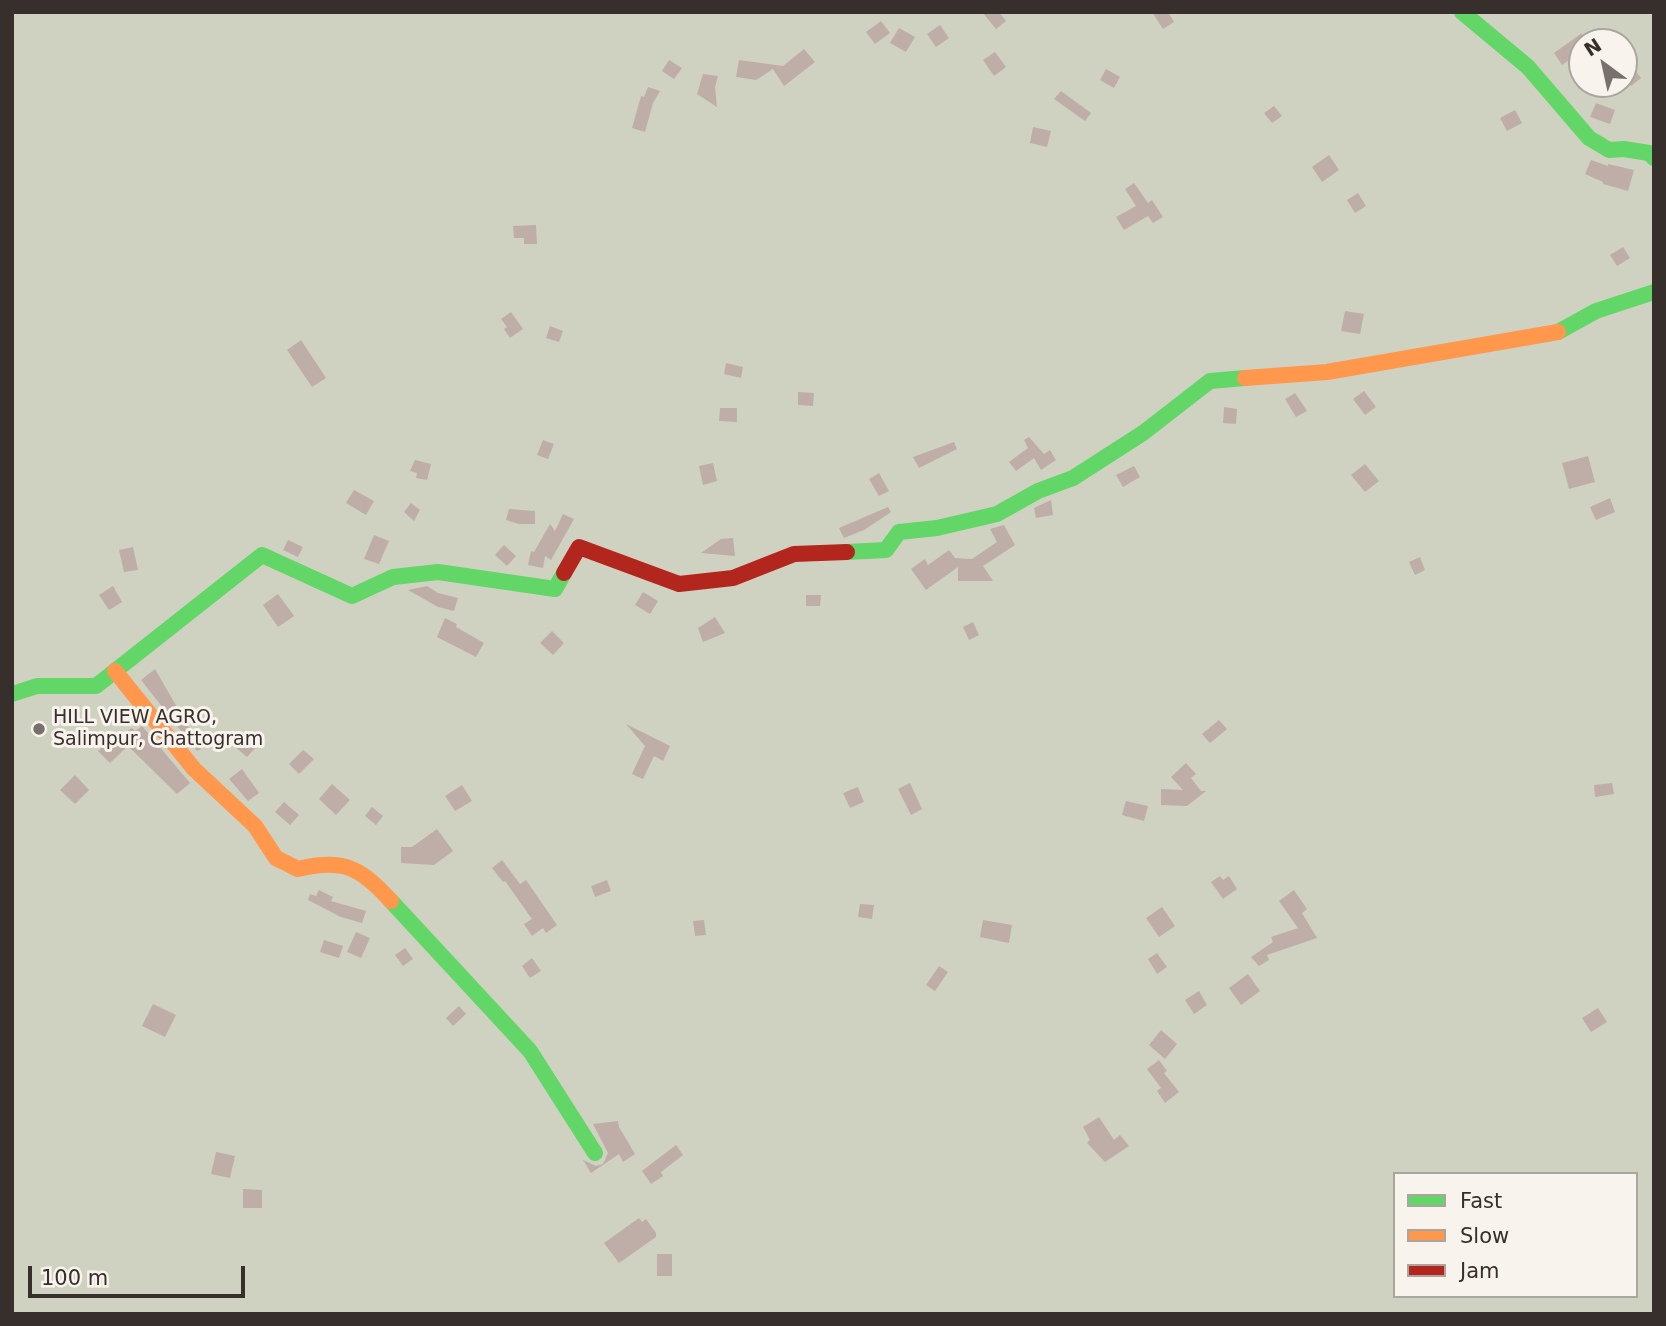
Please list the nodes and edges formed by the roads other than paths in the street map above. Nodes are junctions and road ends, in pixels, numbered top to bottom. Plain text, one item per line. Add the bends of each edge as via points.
1 (1462, 12) edge
2 (1654, 158) edge
3 (1654, 292) edge
4 (115, 671) junction
5 (12, 694) edge
6 (595, 1153) dead end

1 - 2 street via 1528,67 1589,138 1609,150 1649,153
3 - 4 street via 1596,311 1562,331 1327,372 1210,381 1143,433 1073,478 997,514 899,532 886,550 794,554 733,578 679,584 579,547 555,589 438,572 393,577 352,596 262,555
4 - 5 street via 96,686 37,686
4 - 6 street via 194,769 255,826 276,858 298,869 323,863 357,869 383,892 530,1051

